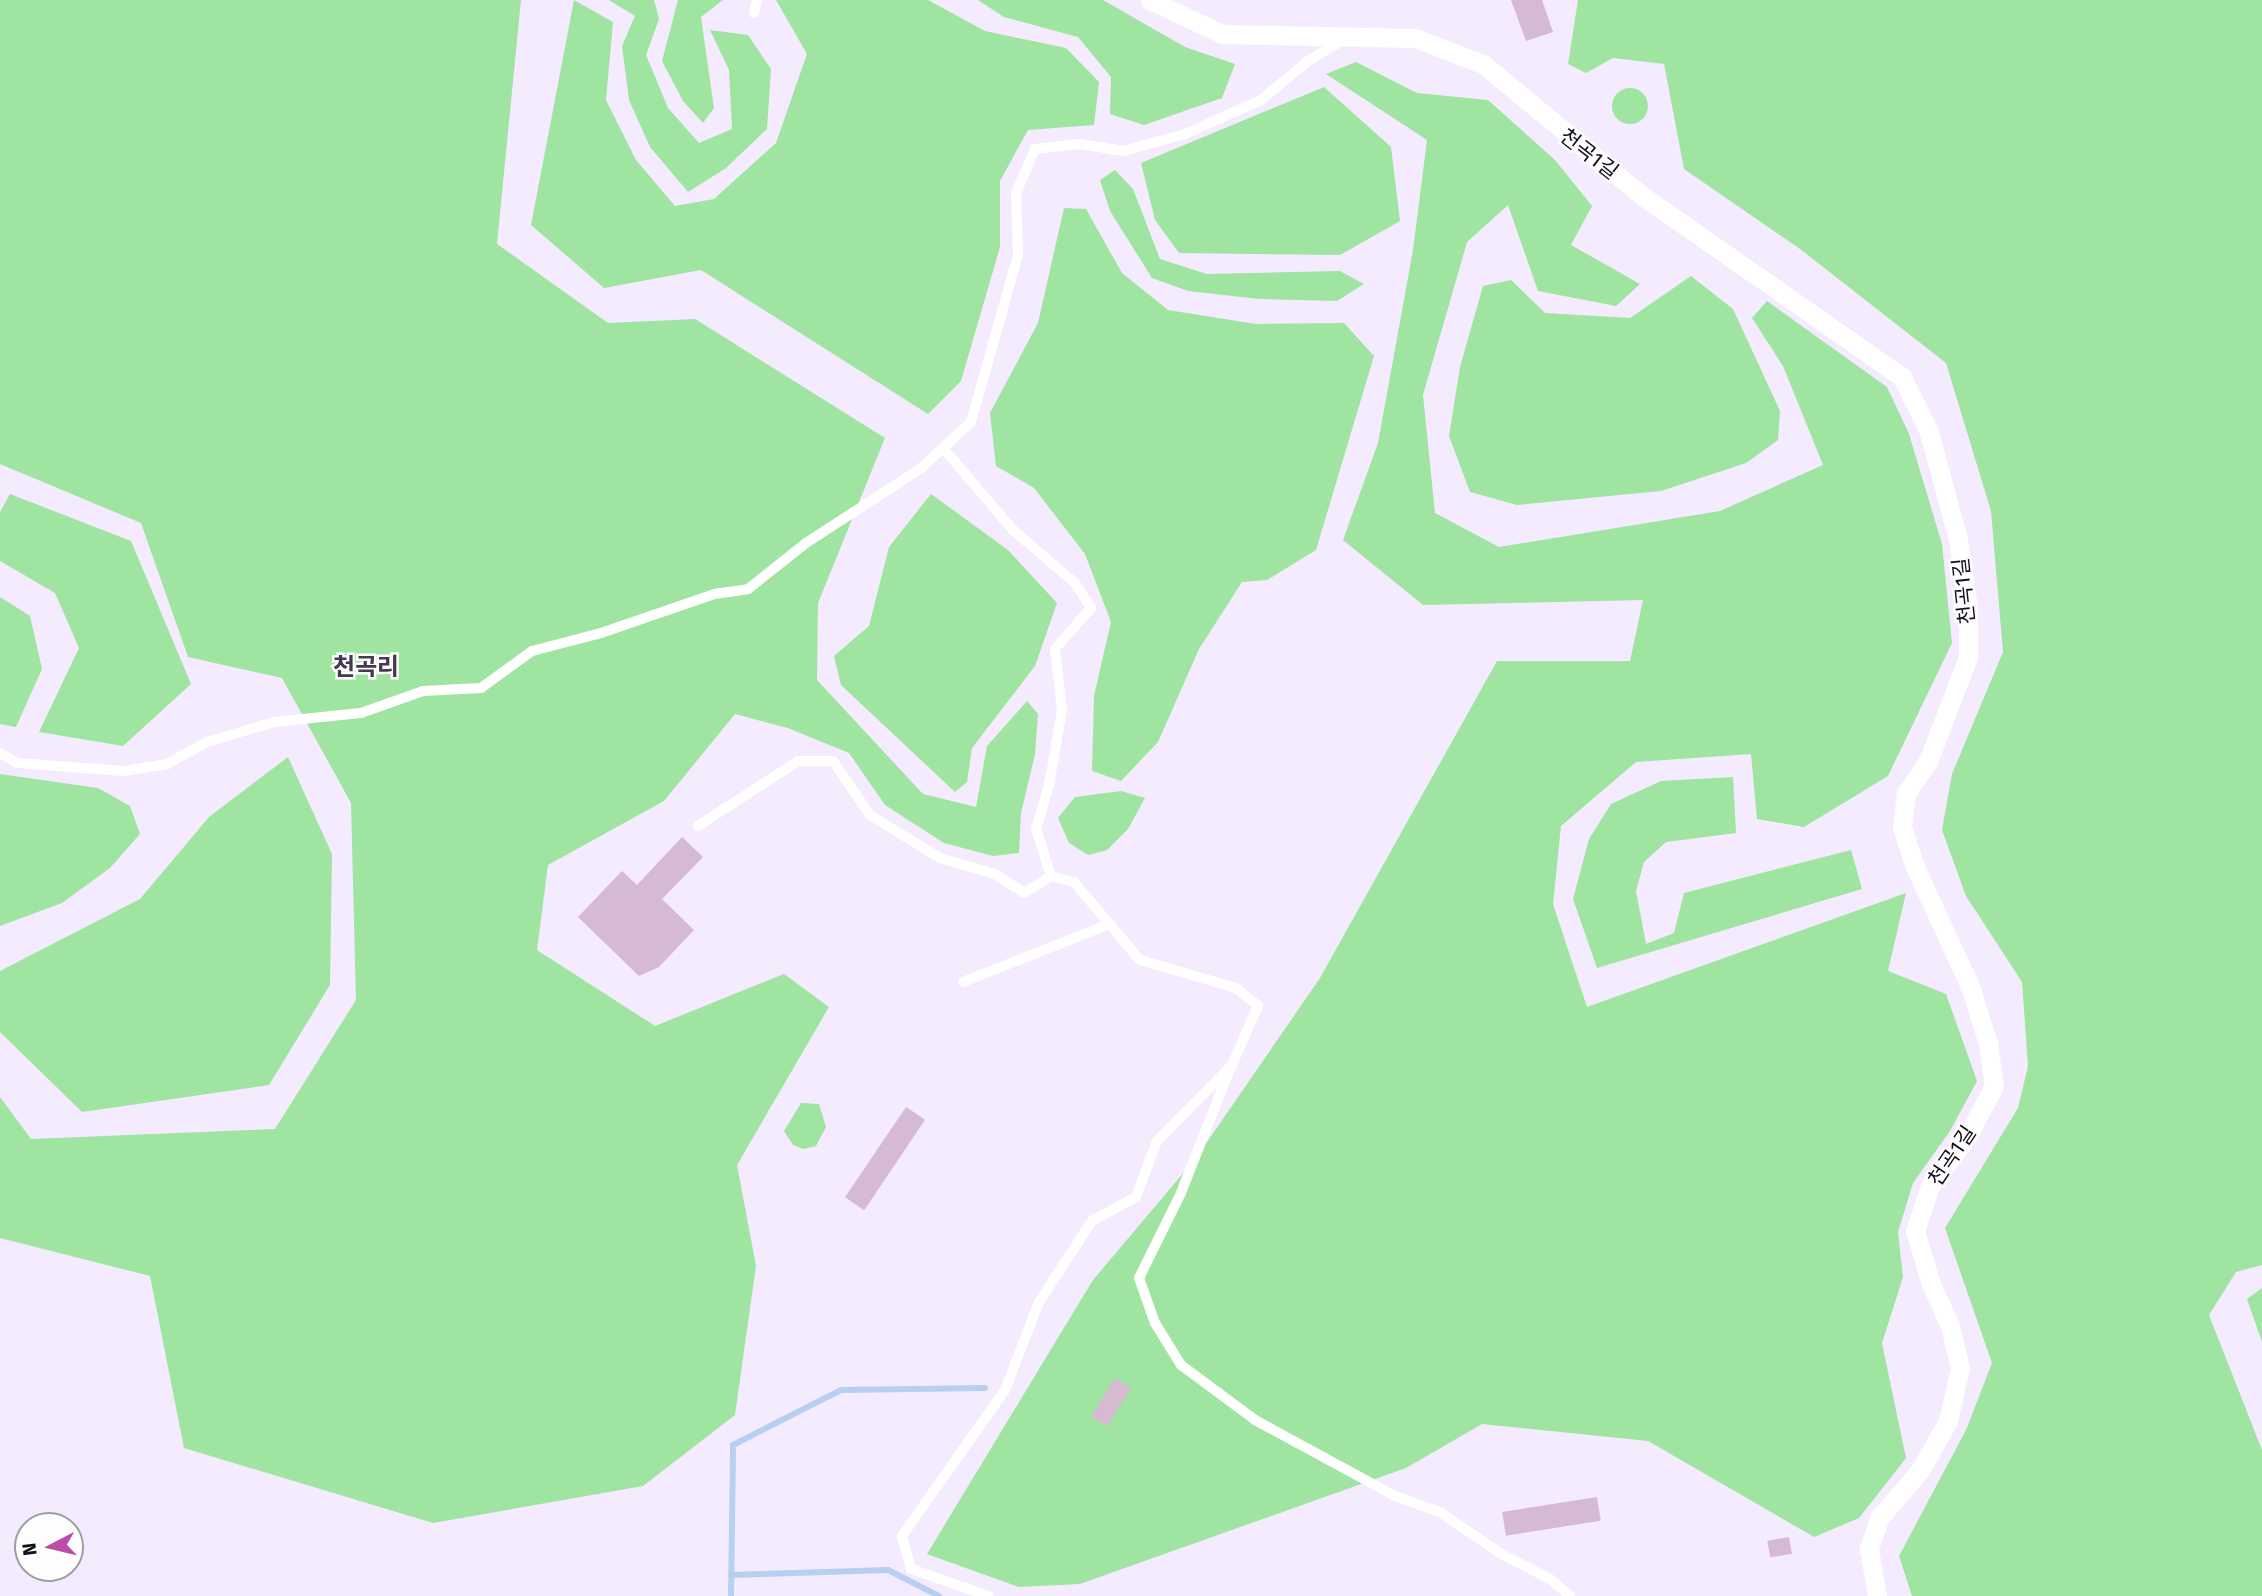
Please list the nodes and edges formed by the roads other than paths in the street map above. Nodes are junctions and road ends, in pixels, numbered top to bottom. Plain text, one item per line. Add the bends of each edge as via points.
1 (757, 0) edge
2 (1150, 0) edge
3 (754, 13) dead end
4 (1352, 34) junction
5 (944, 449) junction
6 (0, 753) edge
7 (698, 826) dead end
8 (1051, 876) junction
9 (1107, 925) junction
10 (963, 982) dead end
11 (1232, 1065) junction
12 (989, 1596) edge
13 (1570, 1596) edge
14 (1877, 1596) edge

1 - 3 lane
2 - 4 street, 천곡1길 via 1222,34
4 - 5 lane via 1308,61 1261,100 1185,134 1123,151 1080,144 1035,149 1016,193 1017,255 986,375 971,422
4 - 14 street, 천곡1길 via 1415,38 1482,64 1644,197 1902,377 1929,432 1958,540 1968,607 1968,657 1928,761 1906,794 1902,827 1915,867 1971,989 1988,1044 1994,1086 1968,1135 1930,1186 1915,1231 1931,1284 1951,1326 1960,1368 1948,1420 1919,1472 1879,1518 1869,1549
5 - 6 lane via 748,589 715,594 532,651 481,688 423,691 361,713 274,722 206,742 167,764 124,771 17,763
5 - 8 lane via 1013,530 1075,583 1091,608 1055,649 1062,710 1049,785 1035,829
7 - 8 lane via 798,761 833,761 870,815 940,858 995,874 1024,893
8 - 9 lane via 1074,882
9 - 10 lane
9 - 11 lane via 1140,960 1236,988 1258,1006
11 - 12 lane via 1157,1141 1136,1197 1092,1221 1039,1302 1005,1390 902,1536 911,1569
11 - 13 lane via 1181,1193 1139,1278 1155,1323 1181,1365 1255,1420 1395,1496 1440,1512 1501,1554 1550,1578

